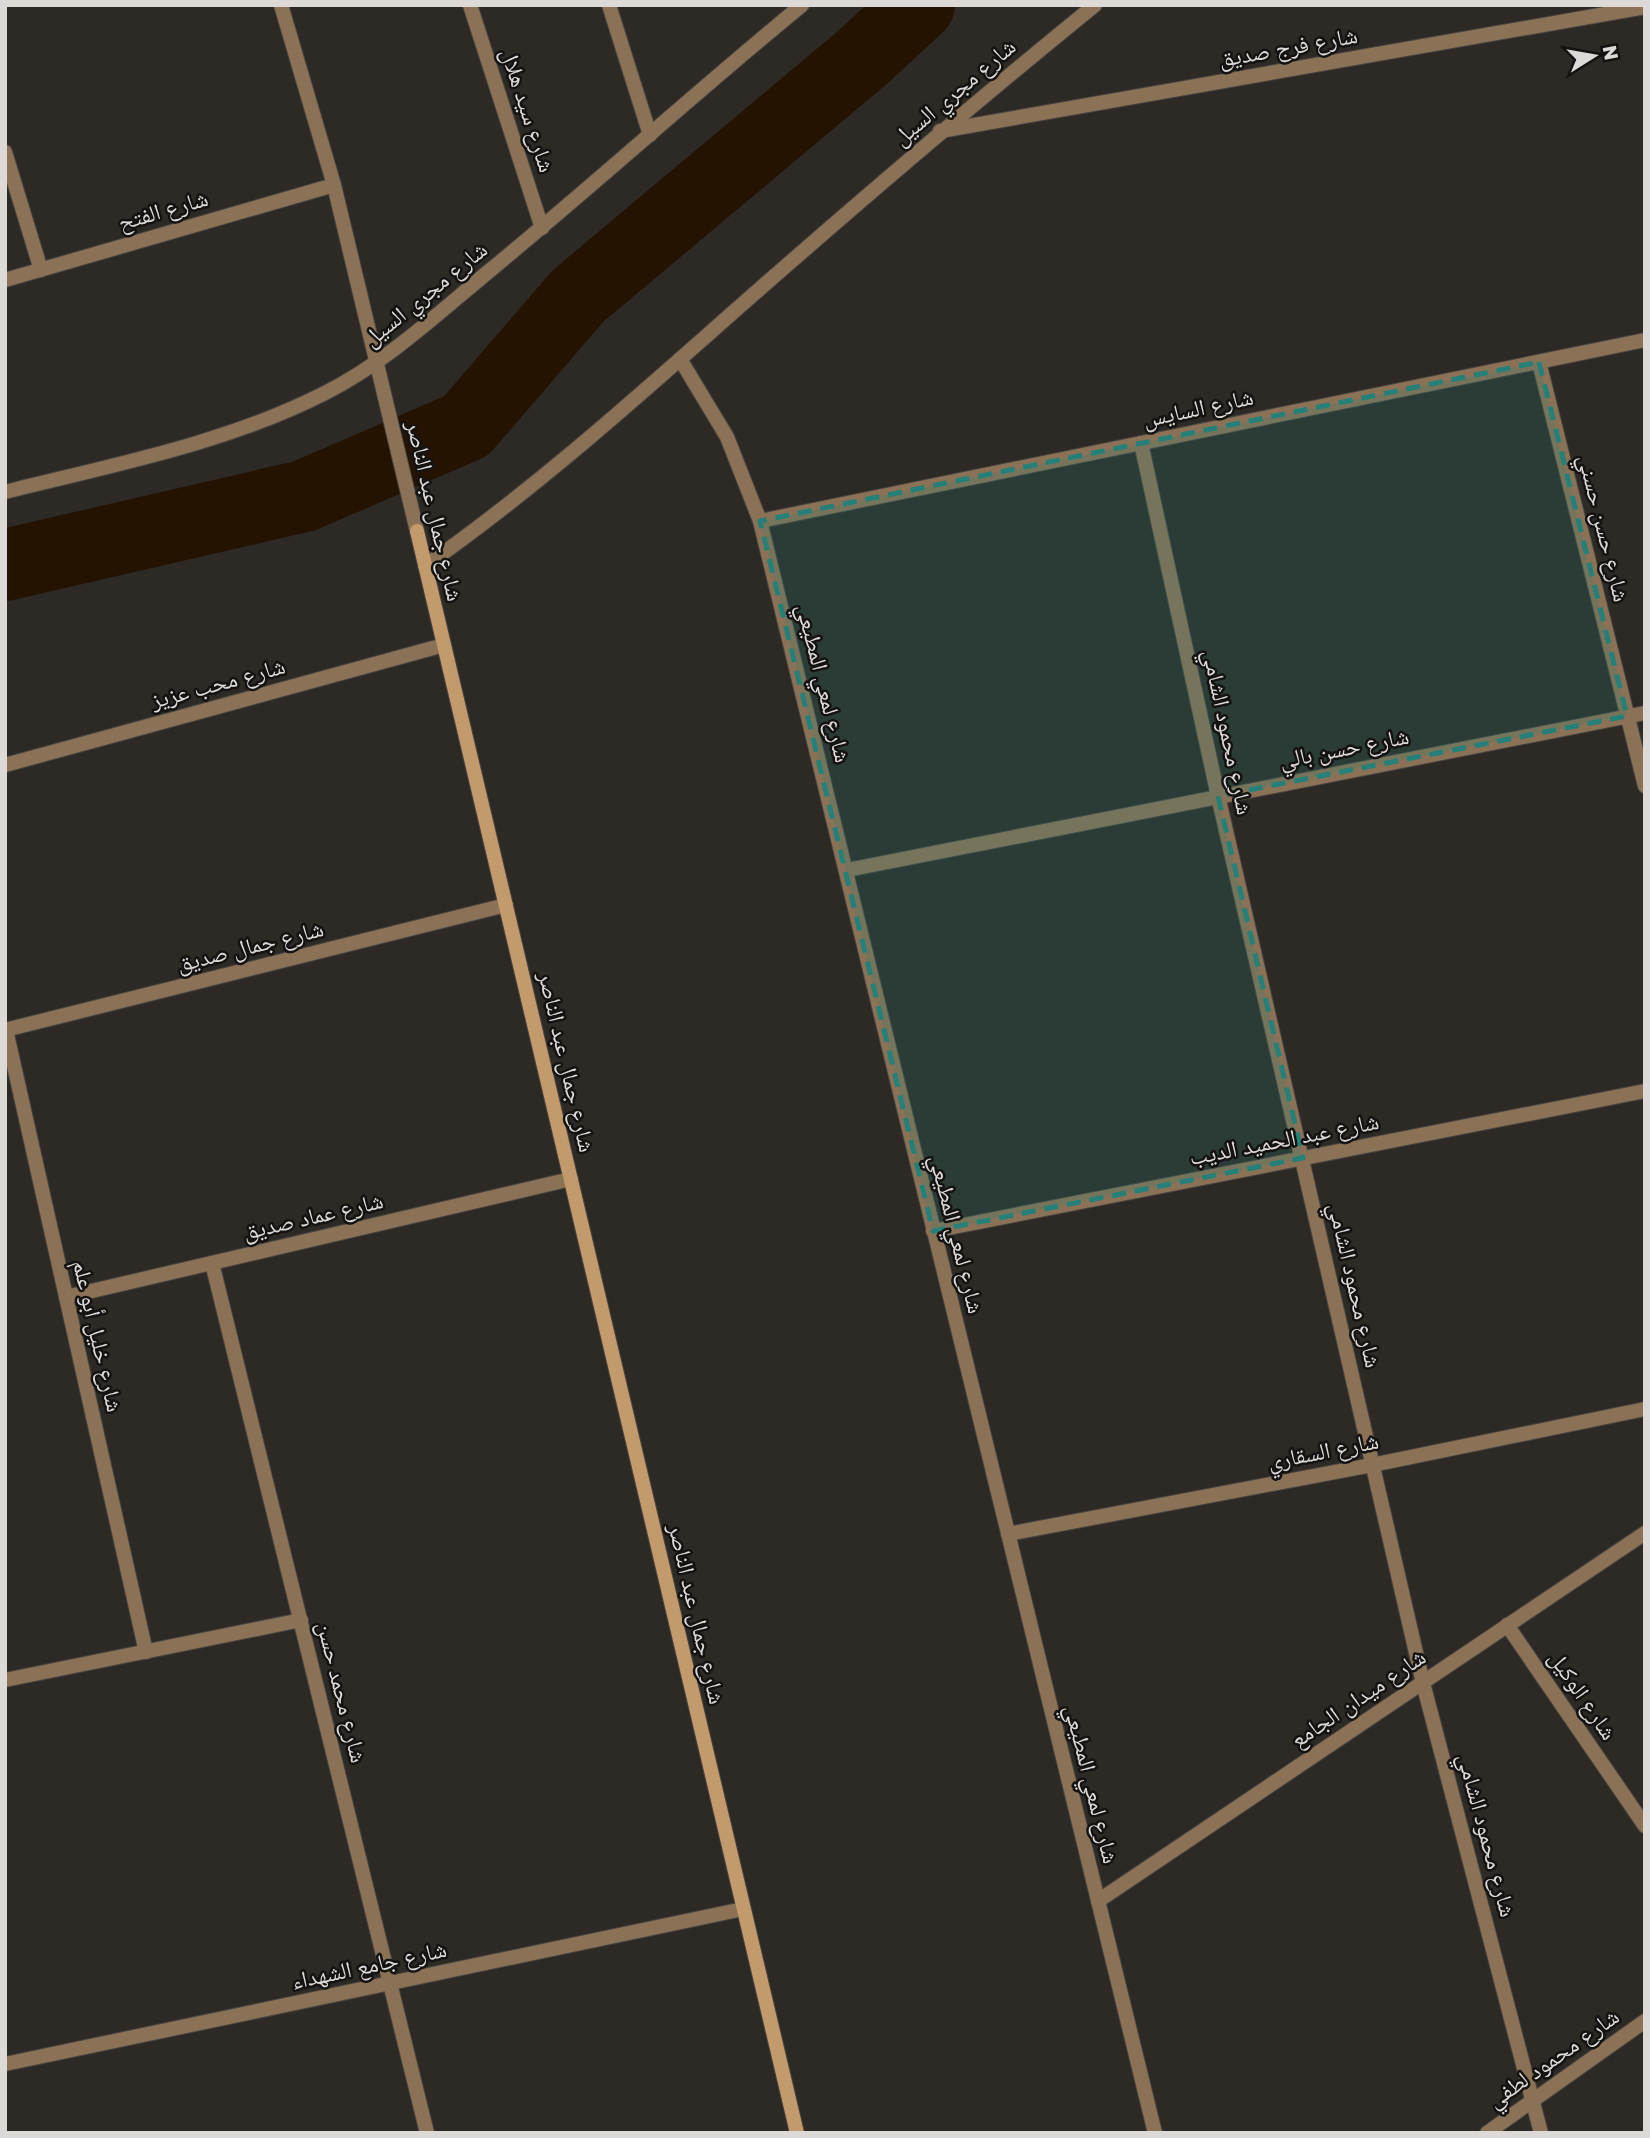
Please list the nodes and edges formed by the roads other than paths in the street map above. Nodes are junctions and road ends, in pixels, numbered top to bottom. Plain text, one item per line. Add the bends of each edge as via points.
1 (281, 5) edge
2 (470, 5) edge
3 (609, 5) edge
4 (802, 5) edge
5 (1095, 5) edge
6 (1645, 7) edge
7 (787, 11) edge
8 (939, 132) junction
9 (650, 135) junction
10 (5, 152) edge
11 (334, 185) junction
12 (542, 228) junction
13 (41, 270) junction
14 (5, 280) edge
15 (1645, 340) edge
16 (680, 359) junction
17 (1539, 362) junction
18 (378, 363) junction
19 (1141, 443) junction
20 (5, 492) edge
21 (760, 521) junction
22 (425, 566) junction
23 (444, 645) junction
24 (1645, 713) edge
25 (1627, 716) junction
26 (5, 765) edge
27 (1645, 786) edge
28 (1218, 796) junction
29 (847, 870) junction
30 (506, 905) junction
31 (6, 1030) edge
32 (1645, 1091) edge
33 (1303, 1158) junction
34 (571, 1179) junction
35 (933, 1231) junction
36 (212, 1263) junction
37 (66, 1297) junction
38 (1645, 1409) edge
39 (1372, 1465) junction
40 (1645, 1533) edge
41 (1008, 1534) junction
42 (300, 1620) junction
43 (1507, 1625) junction
44 (146, 1652) junction
45 (5, 1680) edge
46 (1423, 1683) junction
47 (1645, 1826) edge
48 (1098, 1901) junction
49 (743, 1909) junction
50 (390, 1984) junction
51 (1645, 2021) edge
52 (5, 2064) edge
53 (1533, 2102) junction
54 (427, 2133) edge
55 (797, 2133) edge
56 (1155, 2133) edge
57 (1487, 2133) edge
58 (1541, 2133) edge

1 - 11 street, شارع جمال عبد الناصر
2 - 12 street, شارع سيد هلال
3 - 9 street
4 - 7 street, شارع مجري السيل
5 - 8 street, شارع مجري السيل
6 - 8 street, شارع فرج صديق
7 - 9 street, شارع مجري السيل
8 - 16 street, شارع مجري السيل
9 - 12 street, شارع مجري السيل
10 - 13 street
11 - 13 street, شارع الفتح
11 - 18 street, شارع جمال عبد الناصر
12 - 18 street, شارع مجري السيل
13 - 14 street, شارع الفتح
15 - 17 street, شارع السايس
16 - 21 street, شارع لمعي المطيعي via 727,437
16 - 22 street, شارع مجري السيل via 492,519
17 - 19 street, شارع السايس
17 - 25 street, شارع حسن حسني
18 - 20 street, شارع مجري السيل via 269,419 168,451
18 - 22 street, شارع جمال عبد الناصر
19 - 21 street, شارع السايس
19 - 28 street, شارع محمود الشامي
21 - 29 street, شارع لمعي المطيعي
22 - 23 street, شارع جمال عبد الناصر
23 - 26 street, شارع محب عزيز
23 - 30 street, شارع جمال عبد الناصر
24 - 25 street, شارع حسن بالي
25 - 27 street, شارع حسن حسني
25 - 28 street, شارع حسن بالي
28 - 29 street, شارع حسن بالي
28 - 33 street, شارع محمود الشامي
29 - 35 street, شارع لمعي المطيعي
30 - 31 street, شارع جمال صديق
30 - 34 street, شارع جمال عبد الناصر
31 - 37 street, شارع خليل أبو علم
32 - 33 street, شارع عبد الحميد الديب
33 - 35 street, شارع عبد الحميد الديب
33 - 39 street, شارع محمود الشامي
34 - 36 street, شارع عماد صديق
34 - 49 street, شارع جمال عبد الناصر
35 - 41 street, شارع لمعي المطيعي
36 - 37 street, شارع عماد صديق
36 - 42 street, شارع محمد حسن
37 - 44 street, شارع خليل أبو علم
38 - 39 street, شارع السقاري
39 - 41 street, شارع السقاري
39 - 46 street, شارع محمود الشامي
40 - 43 street, شارع ميدان الجامع
41 - 48 street, شارع لمعي المطيعي
42 - 44 street
42 - 50 street, شارع محمد حسن
43 - 46 street, شارع ميدان الجامع
43 - 47 street, شارع الوكيل
44 - 45 street
46 - 48 street, شارع ميدان الجامع
46 - 53 street, شارع محمود الشامي
48 - 56 street, شارع لمعي المطيعي
49 - 50 street, شارع جامع الشهداء
49 - 55 street, شارع جمال عبد الناصر
50 - 52 street, شارع جامع الشهداء
50 - 54 street, شارع محمد حسن
51 - 53 street, شارع محمود لطفي
53 - 57 street, شارع محمود لطفي
53 - 58 street, شارع محمود الشامي

